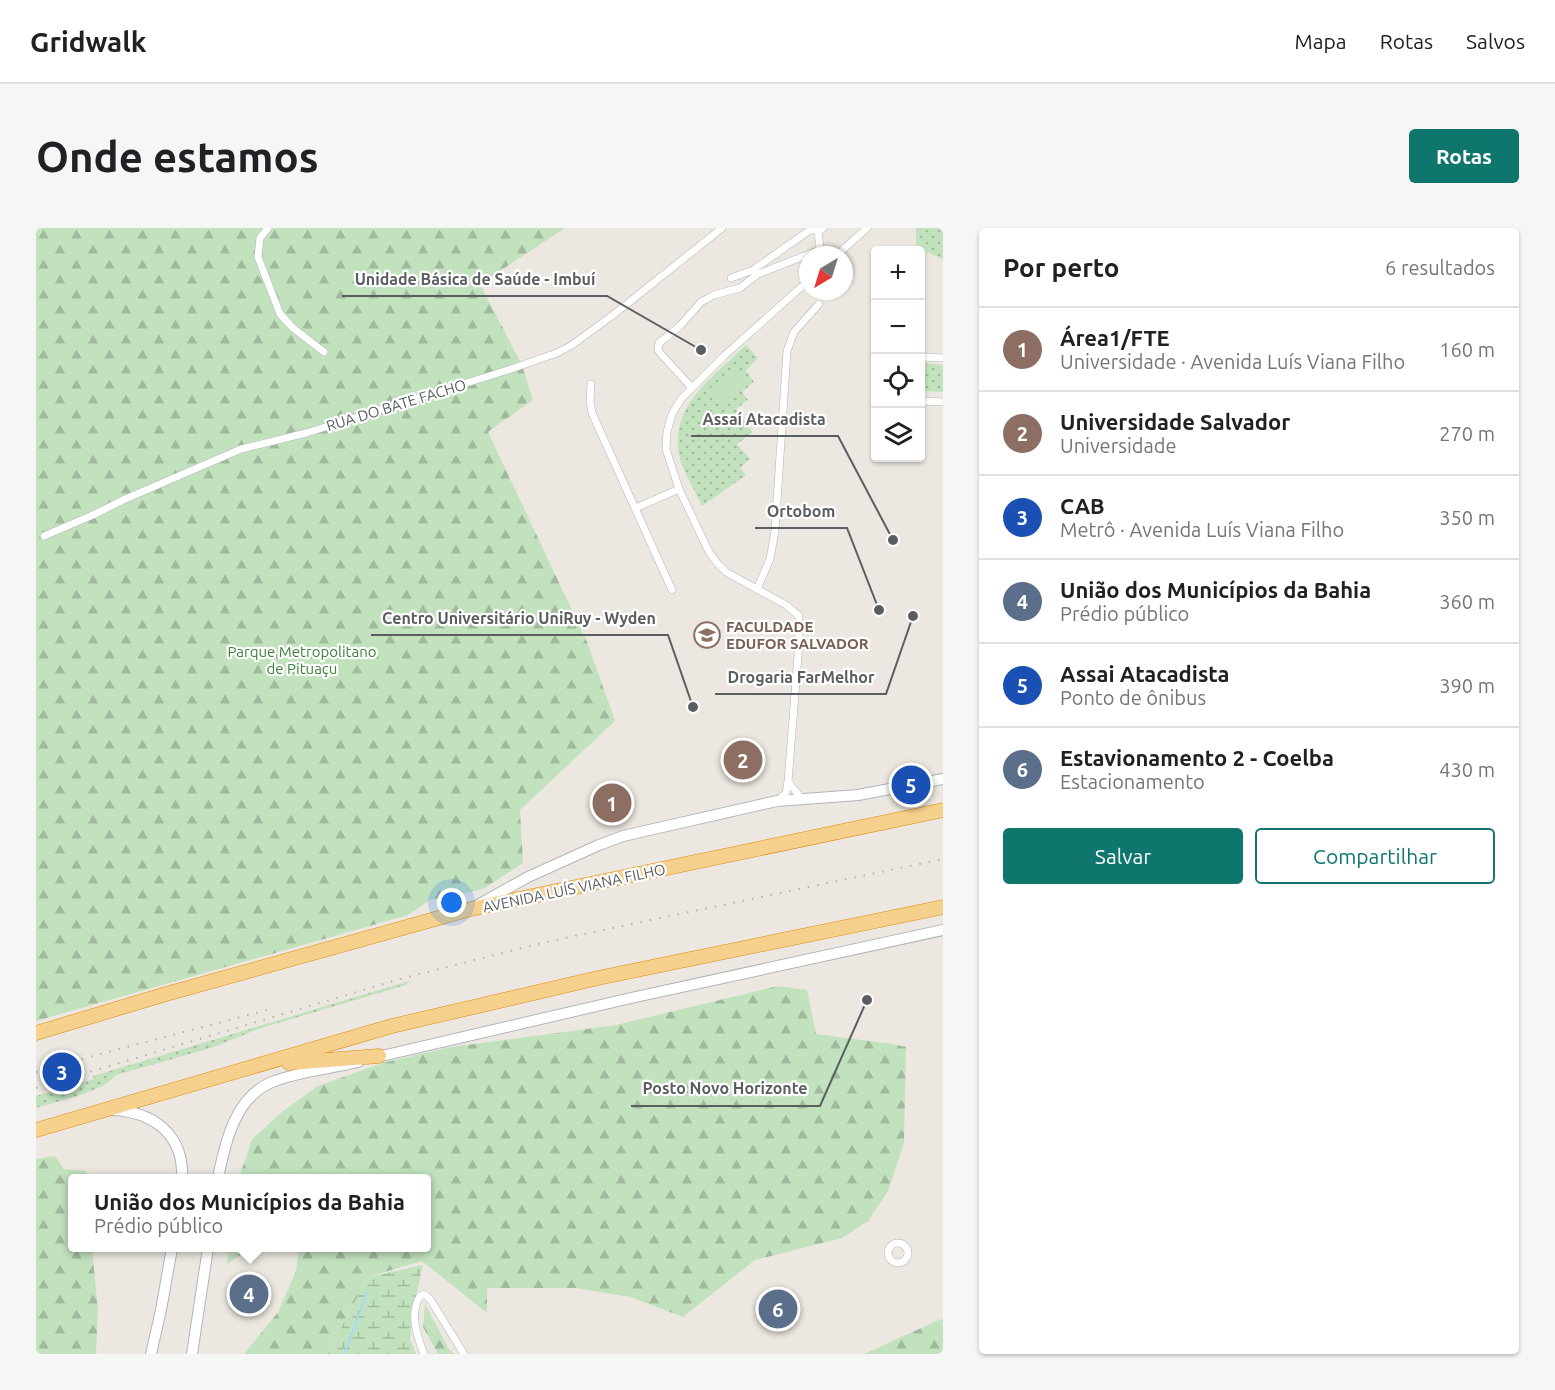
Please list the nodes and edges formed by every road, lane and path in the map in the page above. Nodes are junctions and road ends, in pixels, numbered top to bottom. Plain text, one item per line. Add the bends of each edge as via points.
1 (268, 228) edge
2 (722, 228) edge
3 (867, 228) edge
4 (821, 229) edge
5 (847, 246) edge
6 (731, 278) dead end
7 (799, 289) edge
8 (819, 304) dead end
9 (324, 351) dead end
10 (925, 357) edge
11 (943, 358) edge
12 (591, 384) dead end
13 (692, 388) junction
14 (925, 400) edge
15 (943, 402) edge
16 (679, 489) junction
17 (636, 508) junction
18 (45, 536) dead end
19 (757, 589) junction
20 (672, 590) dead end
21 (943, 779) edge
22 (788, 782) junction
23 (802, 799) junction
24 (777, 801) junction
25 (943, 810) edge
26 (943, 907) edge
27 (471, 909) junction
28 (943, 930) edge
29 (36, 1033) edge
30 (379, 1056) junction
31 (257, 1066) junction
32 (100, 1110) junction
33 (36, 1130) edge
34 (182, 1174) edge
35 (219, 1174) edge
36 (171, 1252) edge
37 (207, 1252) edge
38 (151, 1354) edge
39 (192, 1354) edge
40 (424, 1354) edge
41 (464, 1354) edge

1 - 9 street via 258,244 258,256 280,314
2 - 18 street, RUA DO BATE FACHO via 613,315 557,353 306,433 241,449
3 - 5 street
4 - 6 street via 810,230 753,270
4 - 13 street via 816,251 702,302 659,343 661,354
7 - 13 street
8 - 19 street via 794,332 788,351 775,531 770,560
10 - 11 street
12 - 17 street via 592,413
13 - 16 street via 676,407 667,432 666,449
14 - 15 street
16 - 17 street
16 - 19 street via 717,563
17 - 20 street
19 - 22 street via 792,609 800,619
21 - 23 main road, AVENIDA LUÍS VIANA FILHO via 858,795
22 - 23 street
22 - 24 street via 786,793
23 - 24 main road, AVENIDA LUÍS VIANA FILHO
24 - 27 main road, AVENIDA LUÍS VIANA FILHO via 612,839 501,890
25 - 27 highway, AVENIDA LUÍS VIANA FILHO
26 - 31 highway via 481,1004
27 - 29 highway, AVENIDA LUÍS VIANA FILHO
28 - 30 main road
30 - 31 highway
30 - 35 main road via 282,1079 252,1094 228,1137
31 - 32 highway
32 - 33 highway
32 - 34 main road via 147,1117 166,1131 179,1150
36 - 38 main road
37 - 39 main road
40 - 41 street via 415,1309 424,1294

